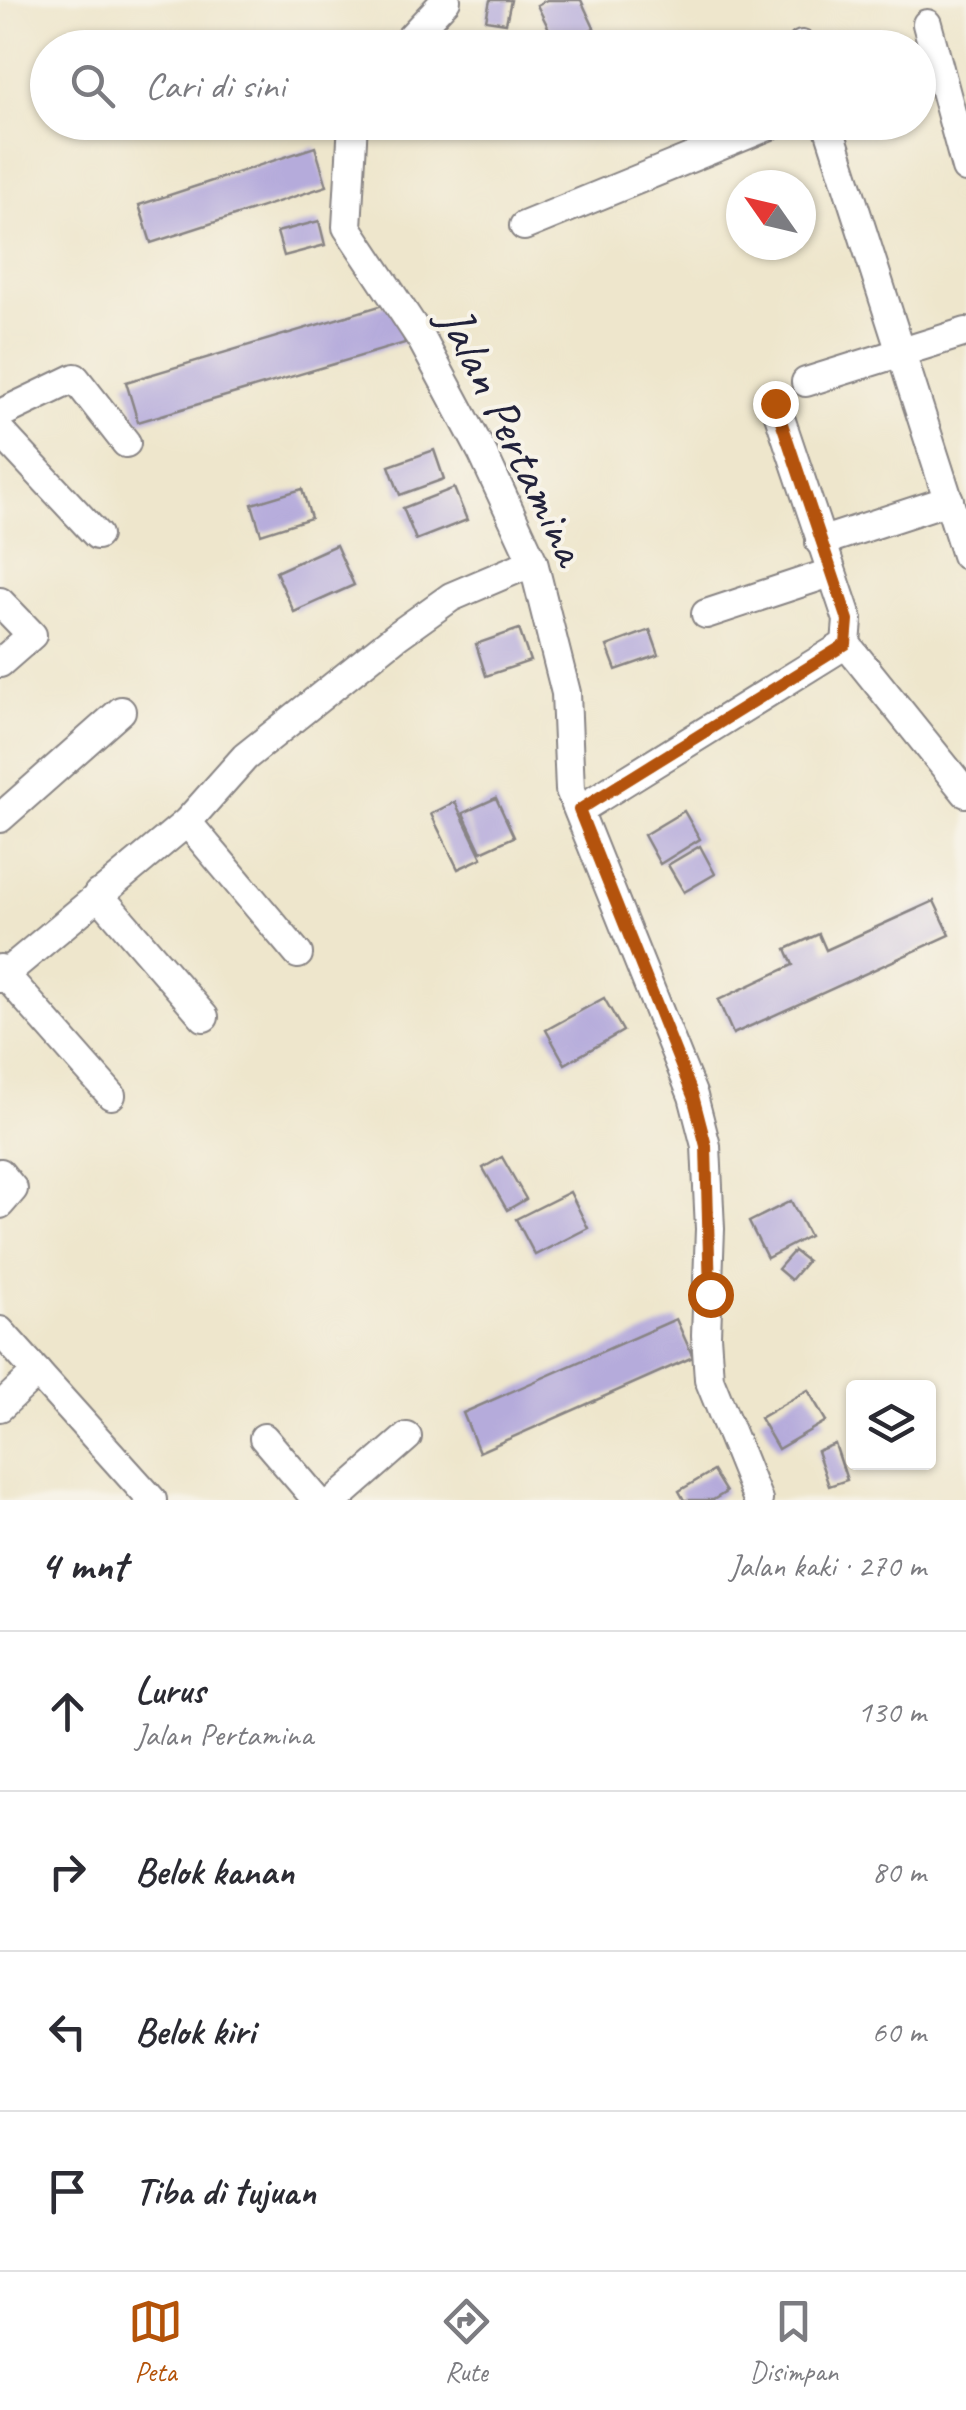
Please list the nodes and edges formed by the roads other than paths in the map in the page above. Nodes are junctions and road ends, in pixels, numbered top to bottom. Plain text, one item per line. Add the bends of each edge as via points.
1 (446, 0) edge
2 (926, 24) dead end
3 (418, 30) edge
4 (928, 30) edge
5 (936, 60) edge
6 (353, 140) edge
7 (734, 140) edge
8 (833, 140) edge
9 (966, 168) edge
10 (524, 226) dead end
11 (966, 332) edge
12 (901, 352) junction
13 (806, 382) dead end
14 (775, 403) dead end
15 (0, 414) edge
16 (0, 431) edge
17 (126, 443) dead end
18 (948, 500) junction
19 (97, 535) dead end
20 (820, 542) junction
21 (966, 555) edge
22 (533, 562) junction
23 (830, 573) junction
24 (0, 602) edge
25 (706, 614) dead end
26 (846, 644) junction
27 (0, 663) edge
28 (121, 711) dead end
29 (966, 793) edge
30 (579, 810) junction
31 (0, 818) edge
32 (188, 822) junction
33 (98, 894) junction
34 (298, 954) dead end
35 (1, 974) edge
36 (204, 1017) dead end
37 (111, 1094) dead end
38 (0, 1174) edge
39 (0, 1204) edge
40 (0, 1331) edge
41 (37, 1372) junction
42 (0, 1408) edge
43 (407, 1437) dead end
44 (264, 1438) dead end
45 (152, 1500) edge
46 (316, 1500) edge
47 (335, 1500) edge
48 (758, 1500) edge

1 - 3 street
2 - 4 street
5 - 9 street
6 - 22 street, Jalan Pertamina via 347,227 422,340
7 - 10 street
8 - 12 street
11 - 12 street
12 - 13 street
12 - 18 street
14 - 20 street
15 - 17 street via 75,378
16 - 19 street
18 - 20 street
18 - 21 street
20 - 23 street
22 - 30 street, Jalan Pertamina via 566,694 570,790
22 - 32 street via 451,597 398,635 246,757
23 - 25 street
23 - 26 street via 848,620
24 - 27 street via 32,635
26 - 29 street
26 - 30 street
28 - 31 street
30 - 48 street, Jalan Pertamina via 693,1096 707,1162 709,1379
32 - 33 street
32 - 34 street
33 - 35 street
33 - 36 street
35 - 37 street
38 - 39 street via 14,1189
40 - 41 street
41 - 42 street
41 - 45 street
43 - 47 street
44 - 46 street

